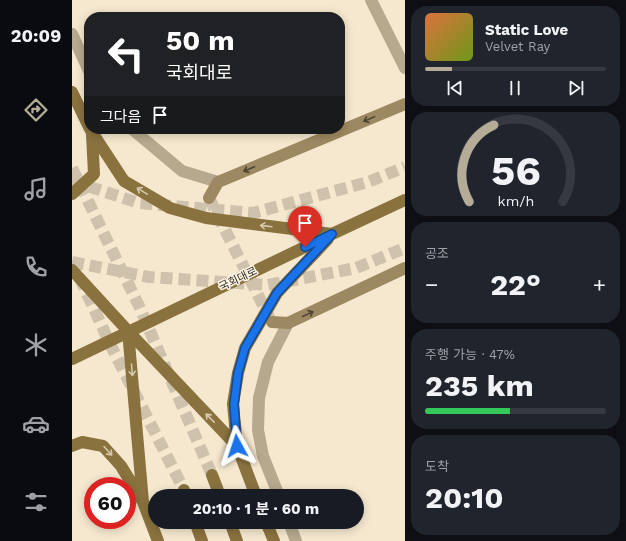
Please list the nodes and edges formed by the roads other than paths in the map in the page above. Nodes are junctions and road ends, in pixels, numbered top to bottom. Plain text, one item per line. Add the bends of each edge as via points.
1 (371, 0) edge
2 (72, 34) edge
3 (84, 60) edge
4 (405, 68) edge
5 (72, 92) edge
6 (405, 104) edge
7 (84, 117) edge
8 (345, 129) edge
9 (90, 134) edge
10 (93, 134) edge
11 (138, 134) edge
12 (333, 134) edge
13 (218, 182) junction
14 (72, 194) edge
15 (209, 198) dead end
16 (405, 200) edge
17 (332, 234) junction
18 (405, 268) edge
19 (72, 270) edge
20 (272, 322) dead end
21 (288, 323) junction
22 (128, 332) junction
23 (72, 359) edge
24 (72, 446) edge
25 (237, 446) junction
26 (212, 475) tunnel mouth
27 (217, 489) edge
28 (253, 489) edge
29 (275, 489) edge
30 (144, 502) junction
31 (198, 529) edge
32 (233, 529) edge
33 (269, 529) edge
34 (292, 529) edge
35 (158, 541) edge
36 (202, 541) edge
37 (237, 541) edge
38 (274, 541) edge
39 (296, 541) edge

1 - 4 street
2 - 3 street
5 - 7 main road
6 -> 8 main road
9 - 14 main road via 94,174
17 -> 10 main road via 206,218 170,208 124,180
11 - 13 street via 182,171
12 -> 13 main road
13 - 15 main road
16 - 17 main road, 국회대로
17 - 22 main road, 국회대로
17 - 25 main road via 277,293 245,348 238,373 234,404
21 -> 18 main road
19 - 22 main road
20 - 21 main road
21 - 29 street via 268,362 259,398 258,430 263,456
22 - 23 main road, 국회대로
25 -> 22 main road
22 -> 30 main road
24 -> 30 main road via 82,442 103,446 121,466
25 - 28 main road
26 - 27 main road
30 - 35 main road
31 - 36 main road
32 - 37 main road
33 - 38 main road
34 - 39 street

